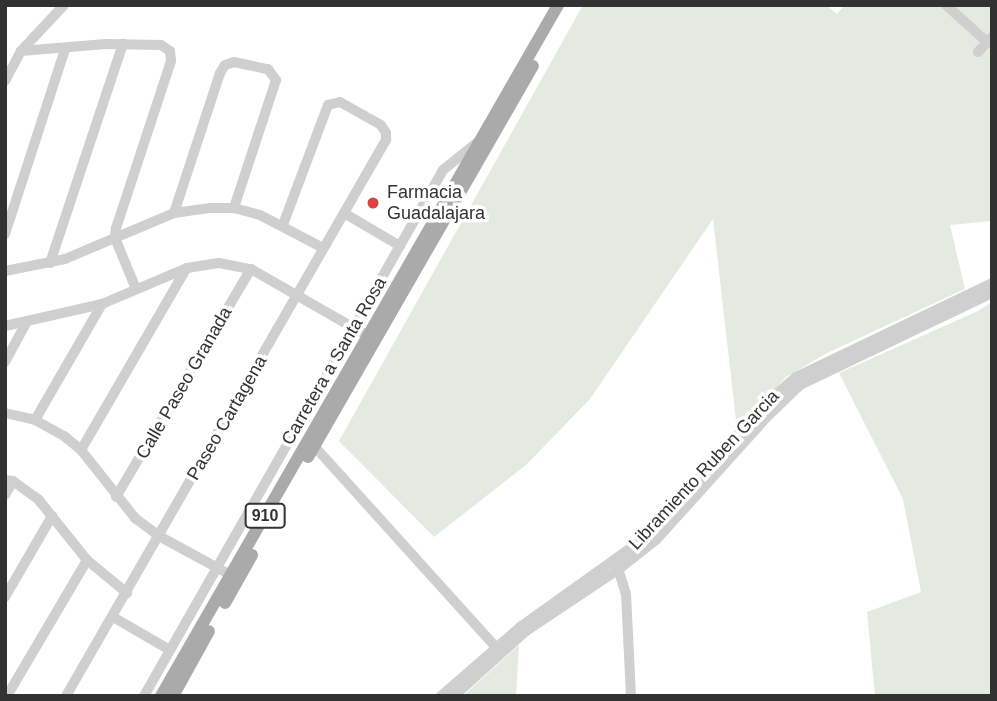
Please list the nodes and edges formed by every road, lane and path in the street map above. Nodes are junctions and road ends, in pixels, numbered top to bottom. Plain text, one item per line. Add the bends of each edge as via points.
1 (64, 5) edge
2 (558, 5) edge
3 (568, 5) edge
4 (949, 6) edge
5 (989, 39) edge
6 (123, 44) junction
7 (540, 45) junction
8 (65, 49) junction
9 (21, 51) junction
10 (978, 52) dead end
11 (5, 81) edge
12 (481, 139) junction
13 (234, 208) junction
14 (174, 213) junction
15 (344, 213) junction
16 (283, 225) junction
17 (5, 234) edge
18 (116, 238) junction
19 (400, 246) junction
20 (323, 248) junction
21 (50, 262) junction
22 (187, 268) junction
23 (251, 269) junction
24 (5, 271) edge
25 (992, 283) edge
26 (136, 289) junction
27 (992, 293) edge
28 (298, 296) junction
29 (102, 304) junction
30 (26, 323) junction
31 (5, 326) edge
32 (354, 329) junction
33 (372, 339) junction
34 (5, 362) edge
35 (309, 407) junction
36 (5, 414) edge
37 (323, 414) junction
38 (35, 420) junction
39 (314, 447) junction
40 (81, 450) junction
41 (9, 480) edge
42 (265, 485) junction
43 (279, 493) junction
44 (5, 495) edge
45 (116, 497) junction
46 (52, 516) junction
47 (159, 536) junction
48 (87, 560) junction
49 (617, 565) junction
50 (218, 568) junction
51 (235, 578) junction
52 (127, 593) junction
53 (5, 597) edge
54 (113, 617) junction
55 (189, 618) junction
56 (206, 627) junction
57 (495, 646) junction
58 (170, 650) junction
59 (7, 696) edge
60 (66, 696) edge
61 (144, 696) edge
62 (161, 696) edge
63 (173, 696) edge
64 (441, 696) edge
65 (454, 696) edge
66 (631, 696) edge

1 - 9 street
2 - 7 main road, 910
3 - 7 main road, 910
4 - 5 street
5 - 10 street
6 - 8 street
6 - 18 street via 161,45 170,51 171,61 118,218
6 - 21 street
7 - 12 main road, Carretera a Santa Rosa / 910
7 - 33 main road, Carretera a Santa Rosa / 910
8 - 9 street
8 - 17 street
9 - 11 street
12 - 19 street via 443,170
12 - 33 main road, Carretera a Santa Rosa / 910
13 - 14 street
13 - 14 street via 275,76 268,69 234,62 220,73
13 - 16 street
14 - 18 street
15 - 16 street, Paseo Cartagena via 386,140 382,125 340,103 328,105 323,114
15 - 19 street
15 - 20 street, Paseo Cartagena
16 - 20 street
18 - 21 street
18 - 26 street
19 - 32 street
20 - 28 street, Paseo Cartagena
21 - 24 street
22 - 23 street via 219,263
22 - 26 street
22 - 40 street
23 - 28 street
23 - 45 street, Calle Paseo Granada
25 - 49 street, Libramiento Ruben Garcia via 796,377 766,403
26 - 29 street
27 - 49 street, Libramiento Ruben Garcia via 800,385 657,539
28 - 32 street
28 - 47 street, Paseo Cartagena
29 - 30 street
29 - 38 street
30 - 31 street
30 - 34 street
32 - 33 street
32 - 35 street
33 - 37 main road, Carretera a Santa Rosa / 910
33 - 39 main road, Carretera a Santa Rosa / 910
35 - 37 street
35 - 42 street
36 - 38 street
37 - 43 main road, Carretera a Santa Rosa / 910
38 - 40 street
39 - 51 main road, Carretera a Santa Rosa / 910
39 - 57 street
40 - 45 street
41 - 44 street
41 - 46 street via 38,499
42 - 43 street
42 - 50 street
43 - 51 main road, Carretera a Santa Rosa / 910
45 - 47 street
46 - 48 street
46 - 53 street
47 - 50 street
47 - 52 street, Paseo Cartagena
48 - 52 street
48 - 59 street
49 - 57 street, Libramiento Ruben Garcia
49 - 65 street, Libramiento Ruben Garcia via 526,631
49 - 66 street via 626,594
50 - 51 street
50 - 55 street
51 - 56 main road, Carretera a Santa Rosa / 910
52 - 54 street, Paseo Cartagena
54 - 58 street
54 - 60 street, Paseo Cartagena
55 - 56 street
55 - 58 street
56 - 62 main road, Carretera a Santa Rosa / 910
56 - 63 main road, Carretera a Santa Rosa / 910
57 - 64 street, Libramiento Ruben Garcia
58 - 61 street

